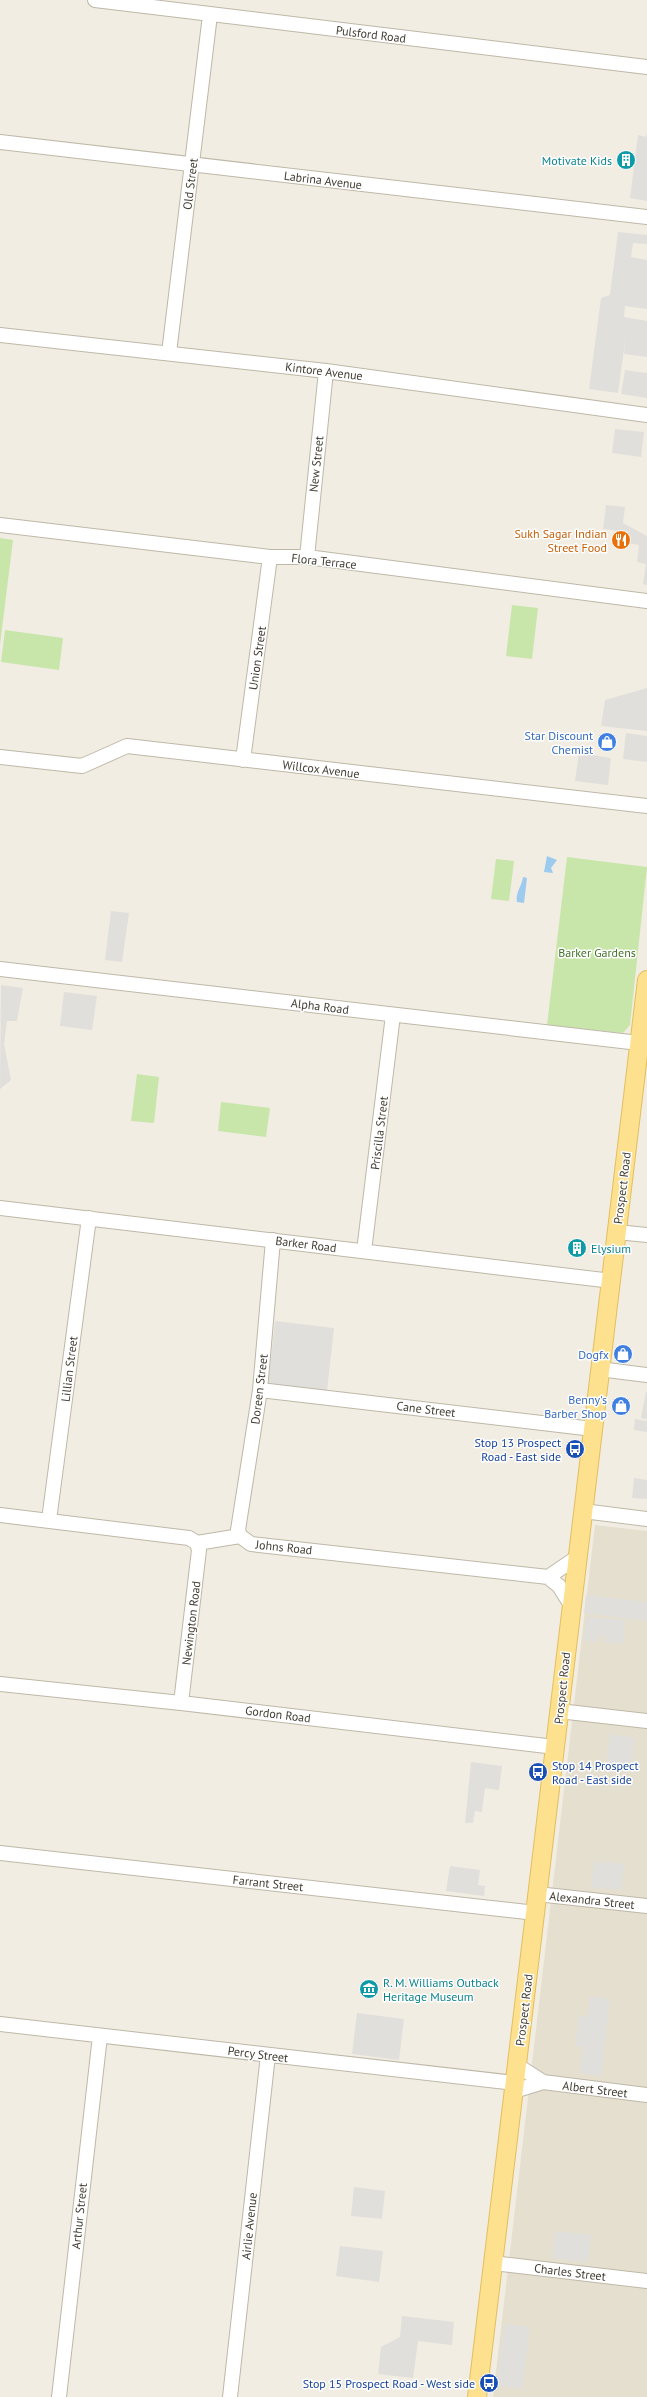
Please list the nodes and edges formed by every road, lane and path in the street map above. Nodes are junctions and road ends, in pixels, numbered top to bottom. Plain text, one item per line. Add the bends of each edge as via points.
1 (95, 0) edge
2 (130, 2) edge
3 (210, 15) junction
4 (647, 68) edge
5 (0, 142) edge
6 (192, 165) junction
7 (647, 217) edge
8 (0, 335) edge
9 (170, 353) junction
10 (326, 371) junction
11 (647, 415) edge
12 (0, 525) edge
13 (270, 557) junction
14 (307, 557) junction
15 (647, 602) edge
16 (0, 757) edge
17 (244, 760) junction
18 (647, 806) edge
19 (0, 969) edge
20 (647, 980) edge
21 (393, 1015) junction
22 (642, 1048) edge
23 (0, 1208) edge
24 (89, 1218) junction
25 (617, 1232) junction
26 (647, 1235) edge
27 (273, 1240) junction
28 (364, 1251) junction
29 (612, 1281) junction
30 (600, 1369) junction
31 (647, 1375) edge
32 (260, 1390) junction
33 (593, 1429) junction
34 (583, 1511) junction
35 (0, 1515) edge
36 (647, 1519) edge
37 (49, 1520) junction
38 (240, 1536) junction
39 (197, 1543) junction
40 (576, 1558) junction
41 (548, 1577) junction
42 (571, 1605) junction
43 (0, 1684) edge
44 (181, 1703) junction
45 (559, 1711) junction
46 (647, 1721) edge
47 (555, 1747) junction
48 (0, 1853) edge
49 (537, 1894) junction
50 (647, 1906) edge
51 (536, 1913) junction
52 (0, 2024) edge
53 (100, 2036) junction
54 (268, 2055) junction
55 (516, 2080) junction
56 (543, 2082) junction
57 (647, 2095) edge
58 (493, 2263) junction
59 (647, 2281) edge
60 (59, 2397) edge
61 (230, 2397) edge
62 (477, 2397) edge

1 - 2 street, Pulsford Road
2 - 3 street, Pulsford Road
3 - 4 street, Pulsford Road
3 - 6 street, Old Street
5 - 6 street, Labrina Avenue
6 - 7 street, Labrina Avenue
6 - 9 street, Old Street
8 - 9 street, Kintore Avenue
9 - 10 street, Kintore Avenue
10 - 11 street, Kintore Avenue
10 - 14 street, New Street
12 - 13 street, Flora Terrace
13 - 14 street, Flora Terrace
13 - 17 street, Union Street
14 - 15 street, Flora Terrace
16 - 17 street, Willcox Avenue via 82,766 127,746
17 - 18 street, Willcox Avenue
19 - 21 street, Alpha Road
20 - 22 main road, Prospect Road
21 - 22 street, Alpha Road
21 - 28 street, Priscilla Street
22 - 25 main road, Prospect Road
23 - 24 street, Barker Road
24 - 27 street, Barker Road
24 - 37 street, Lillian Street
25 - 26 street
25 - 29 main road, Prospect Road
27 - 28 street, Barker Road
27 - 32 street, Doreen Street
28 - 29 street, Barker Road
29 - 30 main road, Prospect Road
30 - 31 street
30 - 33 main road, Prospect Road
32 - 33 street, Cane Street
32 - 38 street, Doreen Street via 238,1530
33 - 34 main road, Prospect Road
34 - 36 street
34 - 40 main road, Prospect Road
35 - 37 street, Johns Road
37 - 39 street, Johns Road via 189,1538
38 - 39 street, Johns Road
38 - 41 street, Johns Road via 251,1544
39 - 44 street, Newington Road via 199,1550
40 - 41 street
40 - 42 main road, Prospect Road
41 - 42 street via 559,1586
42 - 45 main road, Prospect Road
43 - 44 street, Gordon Road
44 - 47 street, Gordon Road
45 - 46 street
45 - 47 main road, Prospect Road
47 - 49 main road, Prospect Road
48 - 51 street, Farrant Street
49 - 50 street, Alexandra Street
49 - 51 main road, Prospect Road
51 - 55 main road, Prospect Road
52 - 53 street, Percy Street
53 - 54 street, Percy Street
53 - 60 street, Arthur Street
54 - 55 street, Percy Street
54 - 61 street, Airlie Avenue
55 - 56 street, Albert Street
55 - 56 street, Albert Street
55 - 58 main road, Prospect Road
56 - 57 street, Albert Street
58 - 59 street, Charles Street
58 - 62 main road, Prospect Road

